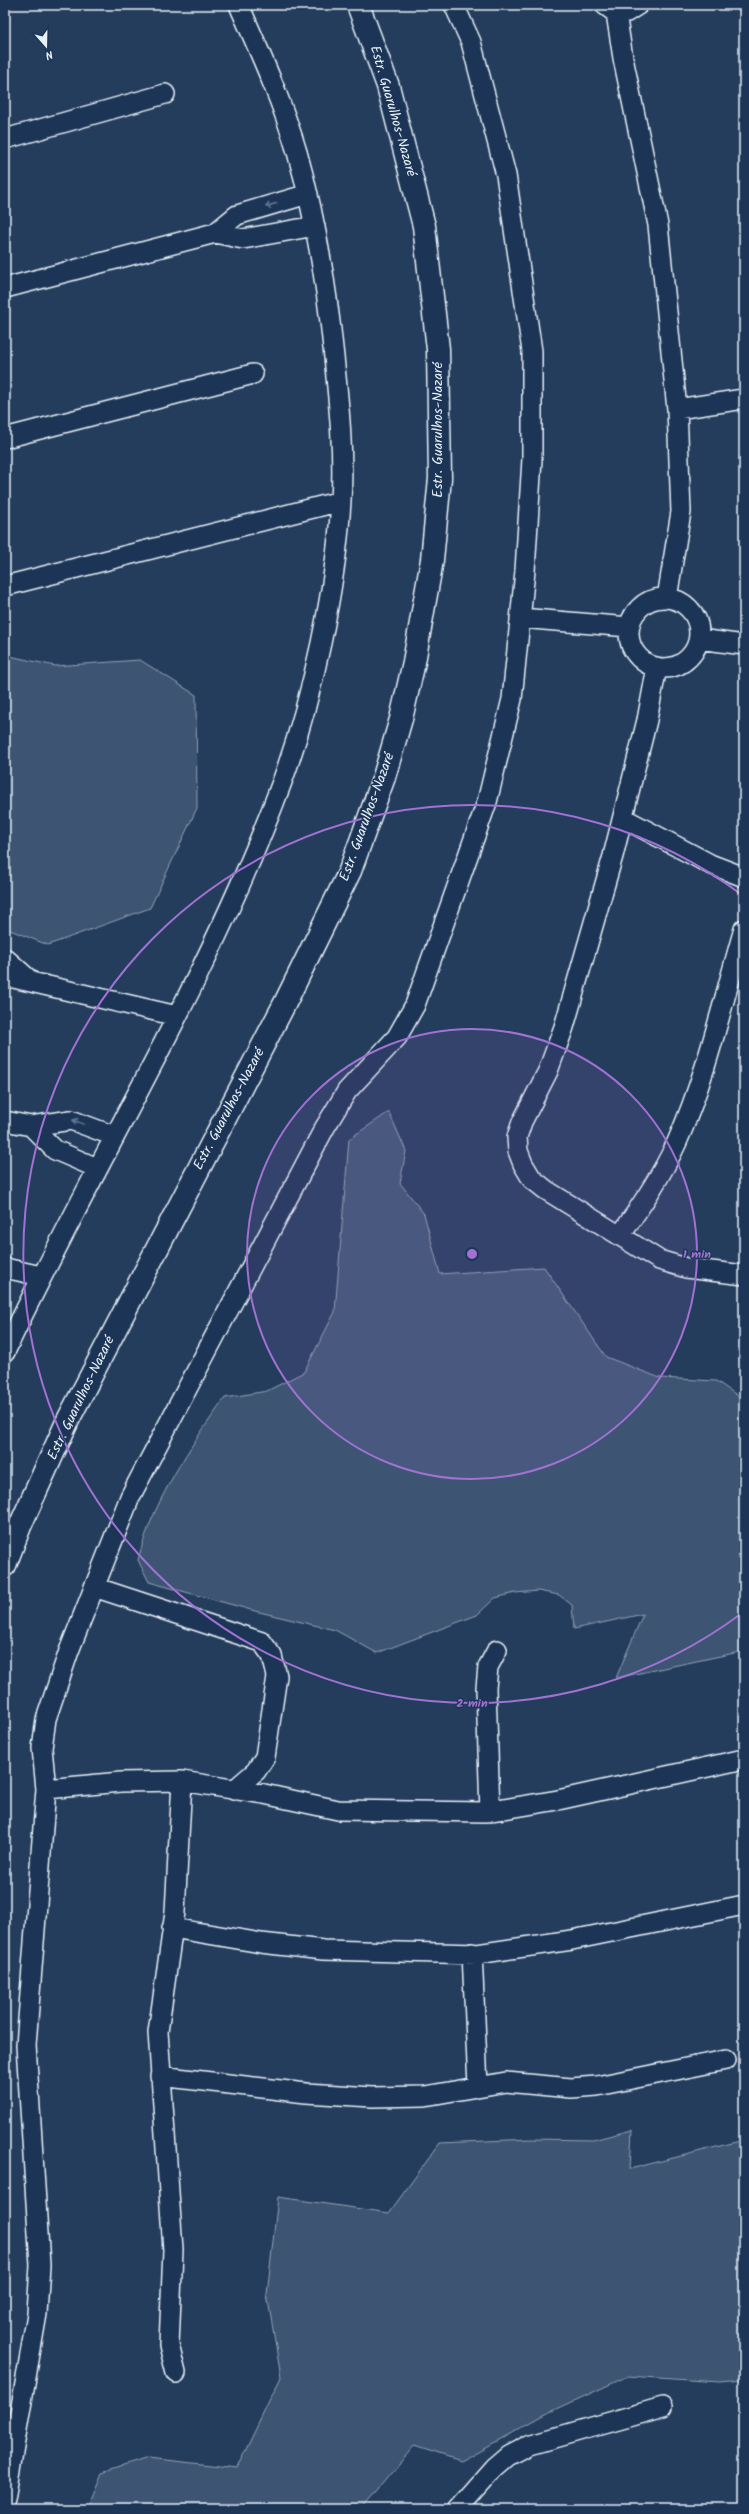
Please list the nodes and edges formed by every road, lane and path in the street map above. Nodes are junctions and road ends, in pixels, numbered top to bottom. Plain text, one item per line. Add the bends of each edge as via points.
1 (239, 5) edge
2 (358, 5) edge
3 (454, 5) edge
4 (638, 5) edge
5 (610, 9) edge
6 (165, 94) dead end
7 (5, 139) edge
8 (308, 194) junction
9 (315, 226) junction
10 (215, 233) junction
11 (5, 288) edge
12 (252, 374) dead end
13 (744, 399) edge
14 (677, 408) junction
15 (5, 438) edge
16 (341, 501) junction
17 (5, 586) edge
18 (667, 598) junction
19 (520, 618) junction
20 (629, 627) junction
21 (699, 639) junction
22 (744, 645) edge
23 (657, 668) junction
24 (623, 818) junction
25 (744, 877) edge
26 (744, 929) edge
27 (5, 958) edge
28 (5, 976) edge
29 (32, 982) junction
30 (177, 1016) junction
31 (5, 1121) edge
32 (31, 1126) junction
33 (114, 1136) junction
34 (97, 1168) junction
35 (620, 1236) junction
36 (5, 1268) edge
37 (744, 1275) edge
38 (41, 1276) junction
39 (5, 1352) edge
40 (5, 1565) edge
41 (94, 1587) junction
42 (497, 1650) dead end
43 (744, 1759) edge
44 (182, 1781) junction
45 (46, 1789) junction
46 (234, 1790) junction
47 (490, 1812) junction
48 (744, 1905) edge
49 (172, 1928) junction
50 (472, 1953) junction
51 (726, 2060) dead end
52 (160, 2076) junction
53 (478, 2086) junction
54 (176, 2373) dead end
55 (663, 2407) dead end
56 (5, 2499) edge
57 (458, 2509) edge

1 - 8 street via 271,78 296,149
2 - 40 main road, Estr. Guarulhos-Nazaré via 388,86 424,226 438,349 440,478 432,560 413,669 384,777 350,871 281,1010 68,1420
3 - 19 street via 470,42 506,175 532,351 532,459
4 - 5 street via 627,12
5 - 14 street via 623,58 658,225
6 - 7 street
8 - 9 street
8 -> 10 street via 237,215
9 - 10 street via 243,239
9 - 16 street via 331,320 340,412
10 - 11 street
12 - 15 street
13 - 14 street
14 - 18 street via 681,512
16 - 17 street
16 - 30 street via 328,602 310,688 283,779 253,853
18 - 20 street via 657,599 638,609
18 - 21 street via 677,600 692,612 699,630
19 - 20 street
19 - 41 street via 512,699 487,802 415,1005 397,1037 347,1091 324,1129 130,1497
20 - 23 street via 632,648 647,664
21 - 22 street
21 - 23 street via 695,650 688,658 674,666
23 - 24 street
24 - 25 street via 710,864
24 - 35 street via 564,1027 548,1071 517,1137 518,1151 532,1179
26 - 35 street via 693,1103 677,1143 652,1189
27 - 29 street
28 - 29 street
29 - 30 street
30 - 33 street
31 - 32 street
33 -> 32 street via 71,1120
32 - 34 street via 55,1150
33 - 34 street
34 - 38 street
35 - 37 street via 659,1260 686,1268
36 - 38 street
38 - 39 street
41 - 45 street via 46,1719 42,1748
41 - 46 street via 262,1642 272,1656 277,1676 266,1757 256,1771
42 - 47 street via 488,1667 486,1688
43 - 47 street via 558,1800
44 - 45 street via 121,1782
44 - 46 street
44 - 49 street
45 - 56 street via 26,2045 40,2265 37,2314
46 - 47 street via 338,1810
48 - 50 street via 572,1940
49 - 50 street via 260,1943 323,1950
49 - 52 street via 158,2032
50 - 53 street
51 - 53 street via 597,2086 571,2088 506,2082
52 - 53 street via 306,2093 372,2097 425,2096
52 - 54 street via 173,2250 170,2345
55 - 57 street via 529,2445 508,2456 494,2468

